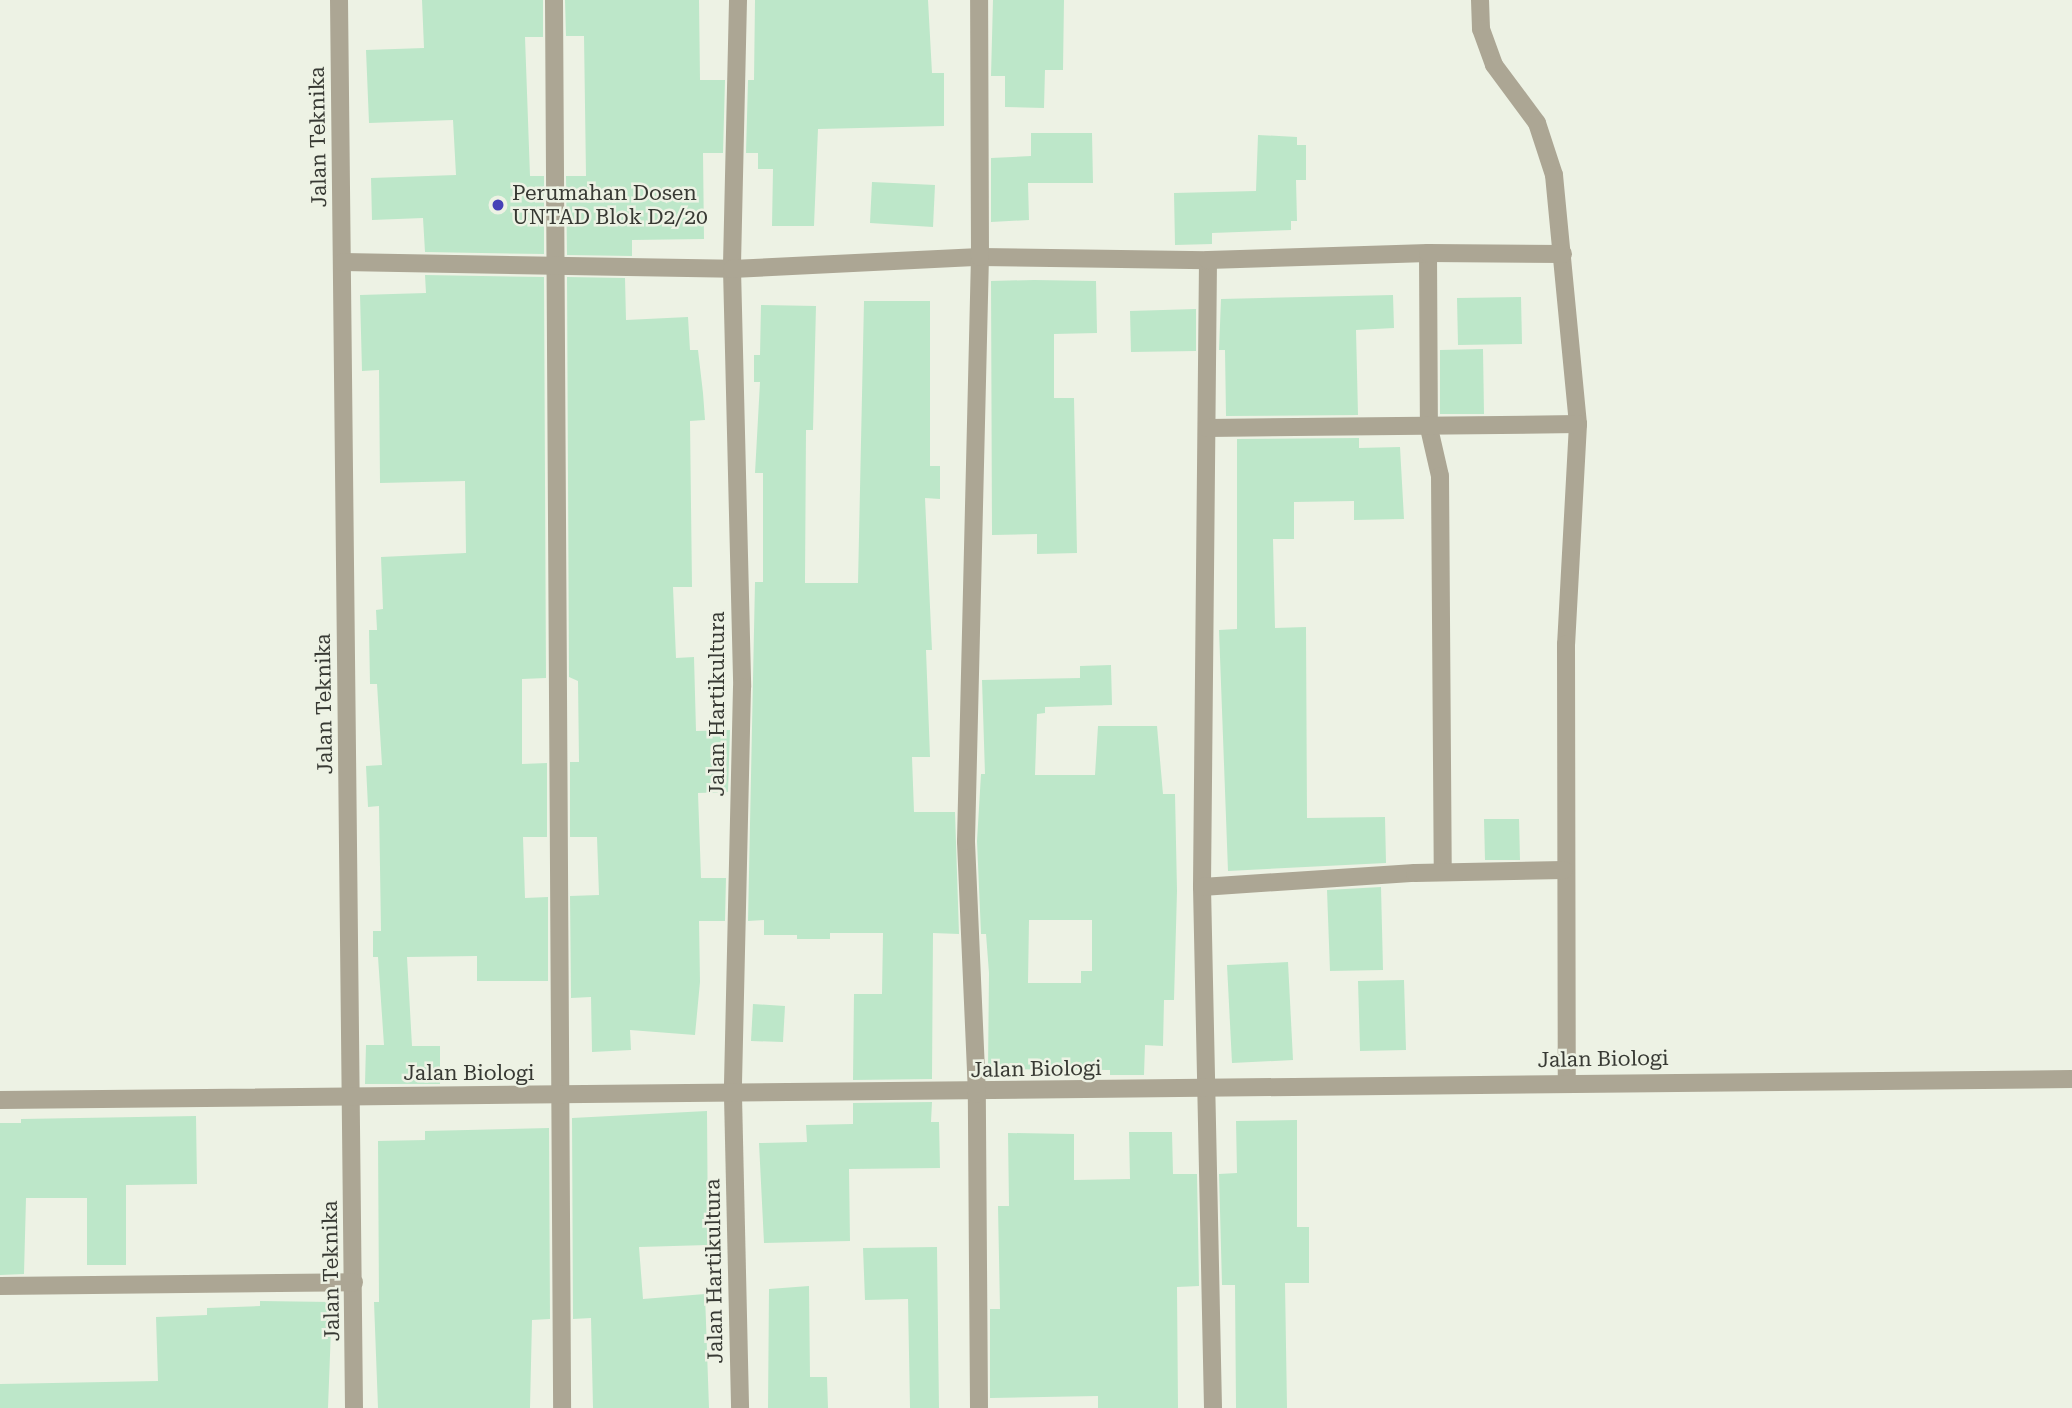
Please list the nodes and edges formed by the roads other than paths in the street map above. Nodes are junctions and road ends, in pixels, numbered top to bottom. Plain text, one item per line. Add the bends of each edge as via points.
1 (339, 0) edge
2 (554, 0) edge
3 (738, 0) edge
4 (979, 0) edge
5 (1480, 0) edge
6 (1428, 253) junction
7 (1563, 254) junction
8 (981, 257) junction
9 (1208, 260) junction
10 (343, 262) junction
11 (558, 267) junction
12 (732, 269) junction
13 (1578, 424) junction
14 (1207, 428) junction
15 (1429, 428) junction
16 (1564, 870) junction
17 (1443, 872) junction
18 (1202, 887) junction
19 (2072, 1079) edge
20 (1567, 1081) junction
21 (1204, 1088) junction
22 (978, 1094) junction
23 (351, 1095) junction
24 (559, 1096) junction
25 (733, 1096) junction
26 (0, 1100) edge
27 (355, 1282) junction
28 (0, 1286) edge
29 (354, 1408) edge
30 (562, 1408) edge
31 (740, 1408) edge
32 (979, 1408) edge
33 (1213, 1408) edge

1 - 10 street, Jalan Teknika
2 - 11 street
3 - 12 street, Jalan Hartikultura
4 - 8 street
5 - 7 street via 1481,29 1494,65 1537,123 1550,162
6 - 7 street
6 - 9 street
6 - 15 street
7 - 13 street
8 - 9 street
8 - 12 street
8 - 22 street via 966,841
9 - 14 street
10 - 11 street
10 - 23 street, Jalan Teknika
11 - 12 street
11 - 24 street
12 - 25 street, Jalan Hartikultura via 742,687
13 - 15 street
13 - 16 street via 1566,644
14 - 15 street
14 - 18 street
15 - 17 street via 1440,476
16 - 17 street
16 - 20 street
17 - 18 street
18 - 21 street
19 - 20 street, Jalan Biologi
20 - 21 street, Jalan Biologi
21 - 22 street, Jalan Biologi
21 - 33 street
22 - 25 street, Jalan Biologi
22 - 32 street
23 - 24 street, Jalan Biologi
23 - 26 street, Jalan Biologi
23 - 27 street, Jalan Teknika
24 - 25 street, Jalan Biologi
24 - 30 street
25 - 31 street, Jalan Hartikultura
27 - 28 street
27 - 29 street, Jalan Teknika

